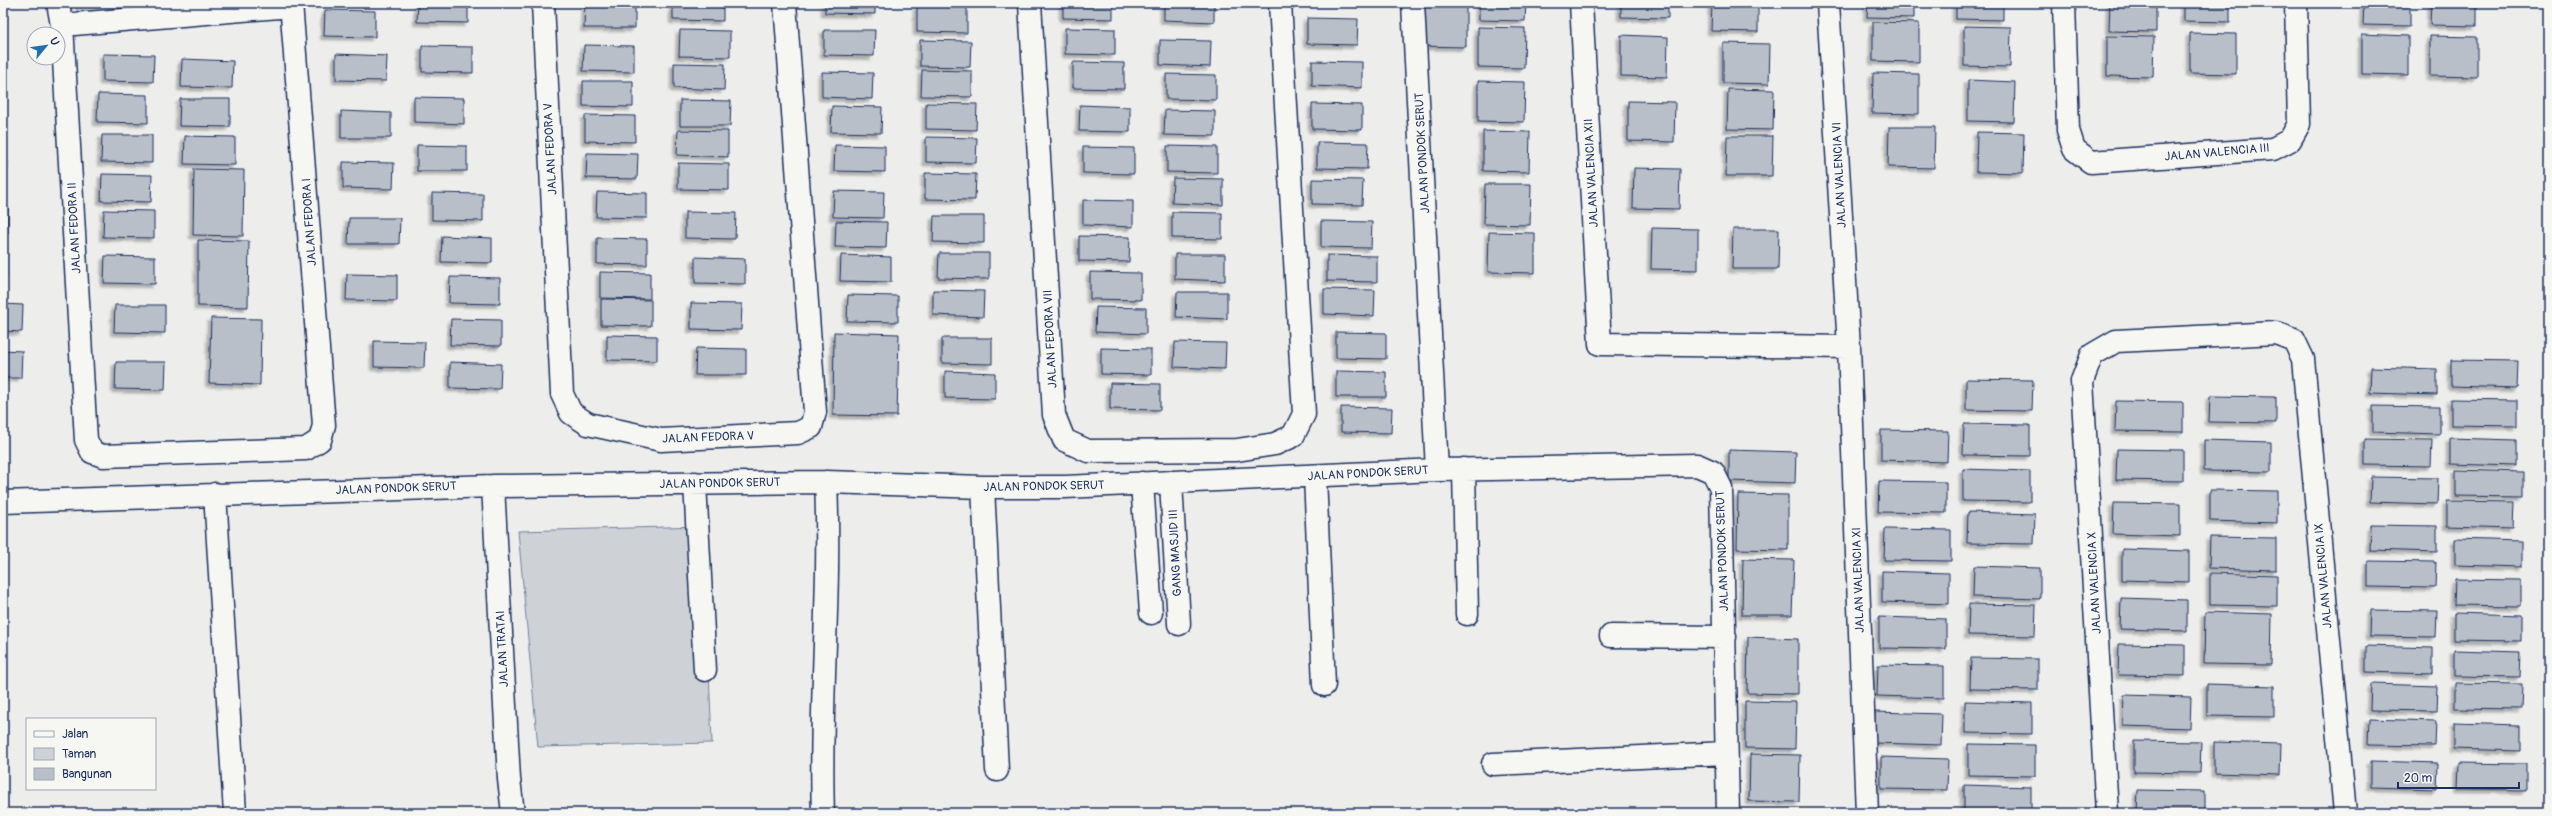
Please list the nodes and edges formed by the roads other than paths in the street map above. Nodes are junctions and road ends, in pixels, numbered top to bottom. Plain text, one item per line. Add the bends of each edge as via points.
1 (58, 3) edge
2 (543, 3) edge
3 (785, 3) edge
4 (1030, 3) edge
5 (1280, 3) edge
6 (1413, 3) edge
7 (1581, 3) edge
8 (1828, 3) edge
9 (2064, 3) edge
10 (2296, 3) edge
11 (292, 4) edge
12 (62, 25) junction
13 (1849, 347) junction
14 (2092, 355) joint
15 (92, 452) joint
16 (1464, 469) junction
17 (1437, 470) junction
18 (1315, 476) junction
19 (826, 482) junction
20 (1171, 482) junction
21 (695, 483) junction
22 (1142, 483) junction
23 (493, 486) junction
24 (983, 487) junction
25 (215, 494) junction
26 (3, 502) edge
27 (1151, 613) dead end
28 (1467, 614) dead end
29 (1179, 624) dead end
30 (1611, 636) dead end
31 (1725, 637) junction
32 (705, 670) dead end
33 (1324, 685) dead end
34 (1726, 753) junction
35 (1493, 764) dead end
36 (997, 770) dead end
37 (235, 813) edge
38 (513, 813) edge
39 (823, 813) edge
40 (1728, 813) edge
41 (1867, 813) edge
42 (2107, 813) edge
43 (2346, 813) edge

1 - 12 street, JALAN FEDORA II
2 - 3 street, JALAN FEDORA V via 562,394 571,413 588,424 660,440 798,433 811,427 815,412
4 - 5 street, JALAN FEDORA VII via 1054,415 1064,440 1088,451 1237,450 1275,444 1293,436 1304,414
6 - 17 street, JALAN PONDOK SERUT
7 - 13 street, JALAN VALENCIA XII via 1600,344
8 - 13 street, JALAN VALENCIA VI
9 - 10 street, JALAN VALENCIA III via 2068,130 2074,149 2091,162 2273,149 2290,140 2299,124
11 - 12 street
11 - 15 street, JALAN FEDORA I via 324,425 320,440 306,449 103,456
12 - 15 street, JALAN FEDORA II via 86,440
13 - 41 street, JALAN VALENCIA XI
14 - 42 street, JALAN VALENCIA X via 2082,381
14 - 43 street, JALAN VALENCIA IX via 2116,342 2276,333 2294,340 2302,359
16 - 17 street, JALAN PONDOK SERUT
16 - 28 street
16 - 31 street, JALAN PONDOK SERUT via 1697,465 1713,472 1721,488
17 - 18 street, JALAN PONDOK SERUT
18 - 20 street, JALAN PONDOK SERUT
18 - 33 street
19 - 21 street, JALAN PONDOK SERUT
19 - 24 street, JALAN PONDOK SERUT
19 - 39 street via 828,597
20 - 22 street, JALAN PONDOK SERUT
20 - 29 street, GANG MASJID III
21 - 23 street, JALAN PONDOK SERUT
21 - 32 street
22 - 24 street, JALAN PONDOK SERUT via 1065,487
22 - 27 street
23 - 25 street, JALAN PONDOK SERUT
23 - 38 street, JALAN TRATAI
24 - 36 street
25 - 26 street, JALAN PONDOK SERUT
25 - 37 street
30 - 31 street
31 - 34 street, JALAN PONDOK SERUT
34 - 35 street
34 - 40 street, JALAN PONDOK SERUT

